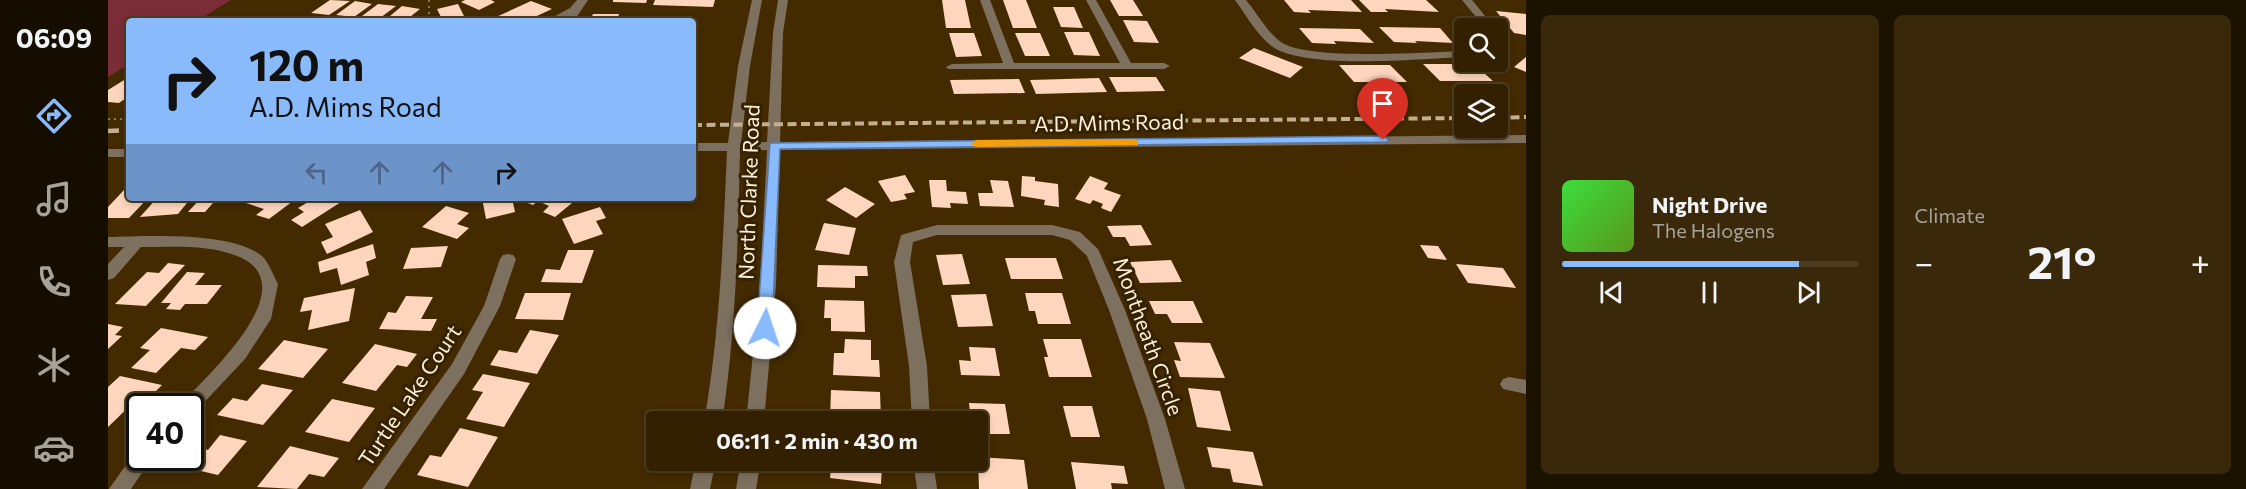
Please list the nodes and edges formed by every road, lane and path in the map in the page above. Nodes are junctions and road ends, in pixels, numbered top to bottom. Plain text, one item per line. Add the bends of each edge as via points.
1 (429, 0) edge
2 (583, 0) edge
3 (757, 0) edge
4 (783, 0) edge
5 (985, 0) edge
6 (1091, 0) edge
7 (1240, 0) edge
8 (1467, 0) edge
9 (571, 16) edge
10 (429, 18) edge
11 (1482, 18) edge
12 (1454, 54) edge
13 (1127, 65) junction
14 (1164, 66) dead end
15 (952, 67) dead end
16 (1010, 67) junction
17 (108, 119) edge
18 (126, 119) edge
19 (1526, 139) edge
20 (734, 146) junction
21 (774, 146) junction
22 (696, 147) edge
23 (108, 153) edge
24 (126, 153) edge
25 (108, 242) edge
26 (137, 242) junction
27 (508, 259) dead end
28 (108, 274) edge
29 (202, 393) edge
30 (715, 411) edge
31 (756, 411) edge
32 (920, 411) edge
33 (132, 471) edge
34 (704, 471) edge
35 (749, 471) edge
36 (925, 471) edge
37 (119, 489) edge
38 (372, 489) edge
39 (700, 489) edge
40 (746, 489) edge
41 (927, 489) edge
42 (1174, 489) edge

1 - 10 path
2 - 9 street
3 - 20 street, North Clarke Road
4 - 21 street, North Clarke Road
5 - 16 street
6 - 13 street
7 - 12 street via 1275,43 1292,52 1316,56
8 - 11 street
13 - 14 street
13 - 16 street
15 - 16 street
17 - 18 path
19 - 21 street, A.D. Mims Road
20 - 21 street, A.D. Mims Road
20 - 22 street, A.D. Mims Road
20 - 30 street, North Clarke Road via 729,288
21 - 31 street, North Clarke Road via 768,285
23 - 24 street
25 - 26 street
26 - 28 street
26 - 29 street via 224,245 256,260 270,284 265,315 239,354
27 - 38 street, Turtle Lake Court via 492,306 458,369
32 - 42 street, Montheath Circle via 918,366 902,262 906,239 937,230 1052,230 1075,236 1093,253 1117,310 1156,418
33 - 37 street
34 - 39 street
35 - 40 street
36 - 41 street

